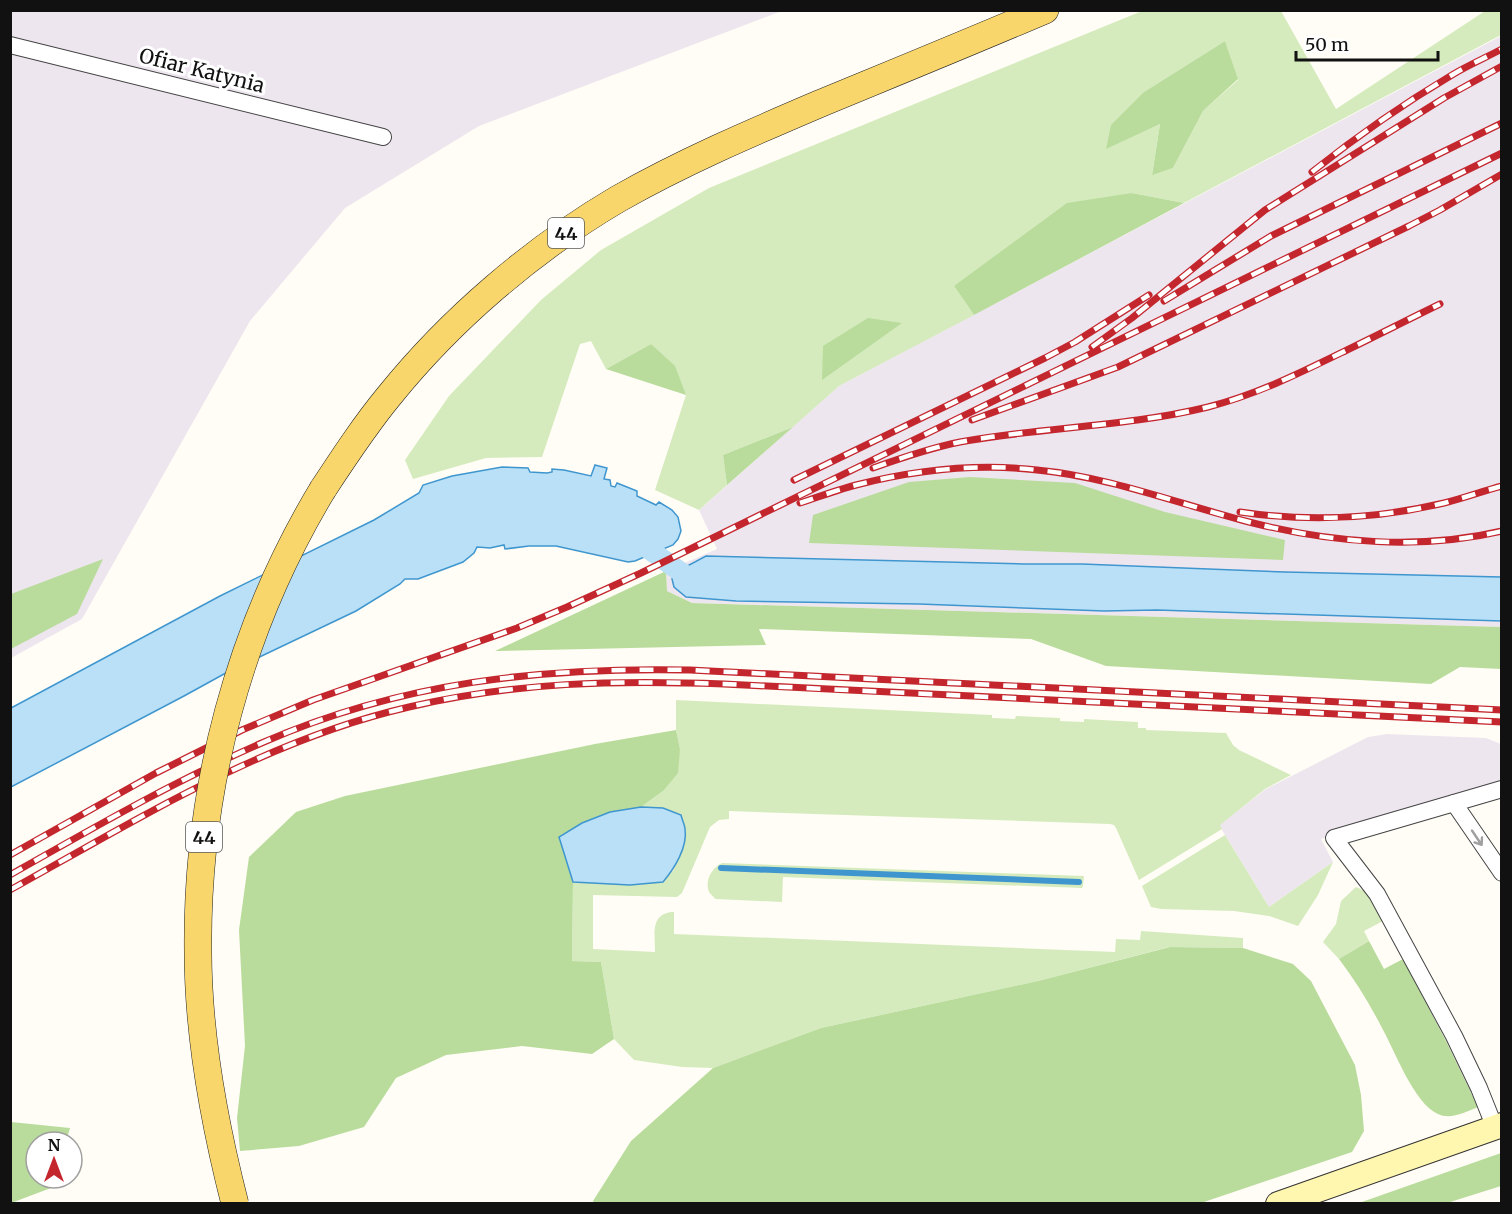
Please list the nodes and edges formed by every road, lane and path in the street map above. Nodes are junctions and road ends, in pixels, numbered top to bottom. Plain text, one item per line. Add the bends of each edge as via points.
1 (1045, 10) edge
2 (10, 45) edge
3 (383, 136) dead end
4 (1502, 789) edge
5 (1454, 802) junction
6 (1502, 873) edge
7 (1498, 1127) edge
8 (235, 1203) edge
9 (1278, 1203) edge

1 - 8 main road, 44, bridge via 734,140 666,173 579,224 467,313 389,396 342,459 292,544 252,636 224,727 206,822 198,910 200,1000 212,1097
2 - 3 street, Ofiar Katynia
4 - 5 street
5 -> 6 street
5 - 7 street via 1335,838 1377,894
7 - 9 main road

